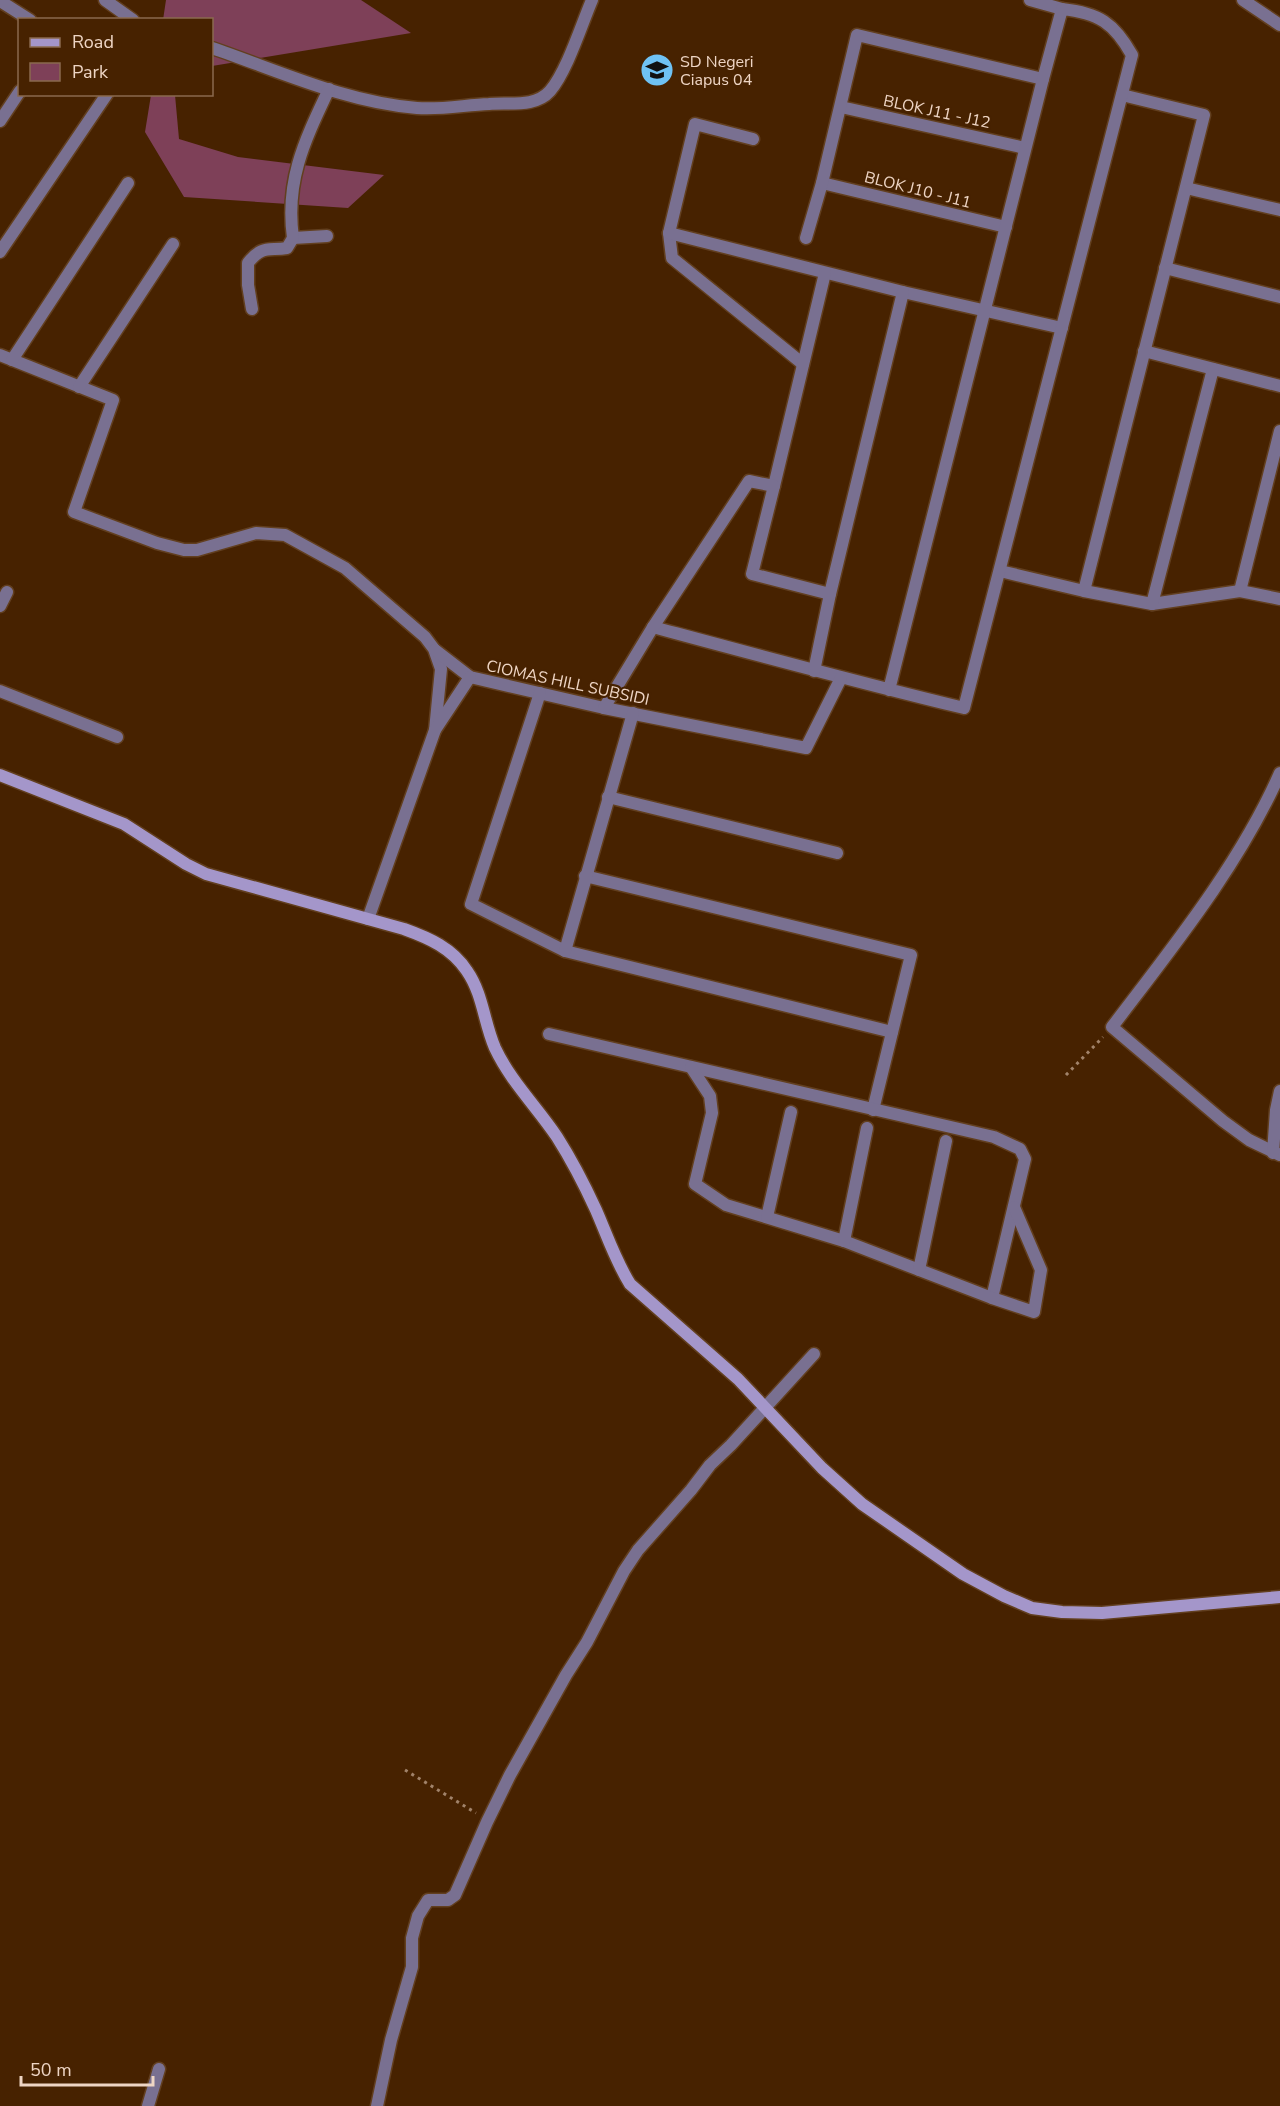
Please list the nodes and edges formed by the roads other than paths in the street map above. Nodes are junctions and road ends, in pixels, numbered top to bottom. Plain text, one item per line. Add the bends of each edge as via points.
1 (105, 0) edge
2 (592, 0) edge
3 (1030, 0) edge
4 (1243, 0) edge
5 (0, 1) edge
6 (1062, 9) junction
7 (27, 18) edge
8 (130, 18) edge
9 (1280, 25) edge
10 (213, 48) edge
11 (1043, 79) junction
12 (329, 89) junction
13 (18, 94) edge
14 (106, 96) edge
15 (1122, 96) junction
16 (841, 107) junction
17 (0, 120) edge
18 (753, 140) dead end
19 (1025, 148) junction
20 (128, 183) dead end
21 (822, 183) junction
22 (1186, 188) junction
23 (1280, 210) edge
24 (1006, 227) junction
25 (669, 233) junction
26 (327, 236) dead end
27 (293, 238) junction
28 (807, 238) dead end
29 (172, 244) dead end
30 (0, 252) edge
31 (1165, 268) junction
32 (825, 273) junction
33 (903, 292) junction
34 (1280, 297) edge
35 (252, 309) dead end
36 (985, 311) junction
37 (1062, 328) junction
38 (1144, 351) junction
39 (6, 358) edge
40 (803, 364) junction
41 (1213, 369) junction
42 (1280, 386) edge
43 (80, 387) junction
44 (1280, 431) edge
45 (774, 486) junction
46 (1000, 571) junction
47 (1084, 591) junction
48 (1240, 591) junction
49 (7, 592) dead end
50 (830, 594) junction
51 (1280, 599) edge
52 (1152, 604) junction
53 (0, 606) edge
54 (653, 627) junction
55 (434, 649) junction
56 (814, 671) junction
57 (470, 677) junction
58 (841, 678) junction
59 (890, 690) junction
60 (0, 691) edge
61 (540, 693) junction
62 (604, 708) junction
63 (633, 713) junction
64 (435, 730) junction
65 (117, 737) dead end
66 (1280, 773) edge
67 (0, 775) edge
68 (608, 797) junction
69 (837, 853) dead end
70 (585, 876) junction
71 (368, 919) junction
72 (565, 951) junction
73 (892, 1032) junction
74 (549, 1034) dead end
75 (691, 1067) junction
76 (1280, 1091) edge
77 (873, 1110) junction
78 (791, 1112) dead end
79 (867, 1128) dead end
80 (946, 1141) dead end
81 (1276, 1154) edge
82 (1014, 1207) junction
83 (767, 1218) junction
84 (844, 1241) junction
85 (919, 1270) junction
86 (992, 1298) junction
87 (814, 1354) dead end
88 (766, 1408) junction
89 (1280, 1597) edge
90 (159, 2069) dead end
91 (148, 2106) edge
92 (377, 2106) edge

1 - 8 street
2 - 12 street via 560,75 540,99 418,108 386,105
3 - 6 street
4 - 9 street
5 - 7 street
6 - 11 street
6 - 15 street via 1097,16 1120,34 1132,55
10 - 12 street
11 - 16 street via 857,35
11 - 19 street
12 - 27 street via 298,165 290,213
13 - 17 street
14 - 30 street
15 - 22 street via 1204,115
15 - 37 street
16 - 19 street, BLOK J11 - J12
16 - 21 street
18 - 25 street via 695,124
19 - 24 street
20 - 39 street
21 - 24 street, BLOK J10 - J11
21 - 28 street
22 - 23 street
22 - 31 street
24 - 36 street
25 - 32 street
25 - 40 street via 672,258
26 - 27 street
27 - 35 street via 287,248 261,250 248,263
29 - 43 street
31 - 34 street
31 - 38 street
32 - 33 street
32 - 40 street
33 - 36 street
33 - 50 street
36 - 37 street
36 - 59 street
37 - 46 street
38 - 41 street
38 - 47 street
39 - 43 street
40 - 45 street
41 - 42 street
41 - 52 street
43 - 55 street via 113,400 74,512 184,550 256,533 285,535 345,568
44 - 48 street
45 - 50 street via 752,574
45 - 54 street via 749,482
46 - 47 street
46 - 59 street via 964,708
47 - 52 street
48 - 51 street
48 - 52 street
49 - 53 street
50 - 56 street
54 - 56 street
54 - 62 street
55 - 57 street
55 - 64 street via 441,669
56 - 58 street
57 - 61 street, CIOMAS HILL SUBSIDI
57 - 64 street, CIOMAS HILL SUBSIDI
58 - 59 street
58 - 63 street, CIOMAS HILL SUBSIDI via 806,748
60 - 65 street
61 - 62 street, CIOMAS HILL SUBSIDI
61 - 72 street via 471,904
62 - 63 street, CIOMAS HILL SUBSIDI
63 - 68 street
64 - 71 street, CIOMAS HILL SUBSIDI
66 - 81 street via 1264,807 1196,916 1112,1027 1223,1121
67 - 71 street via 124,824 206,874
68 - 69 street
68 - 70 street
70 - 72 street
70 - 73 street via 910,955
71 - 88 street via 433,940 468,971 498,1054 557,1138 630,1284
72 - 73 street
73 - 77 street
74 - 75 street
75 - 77 street
75 - 83 street via 710,1096 712,1113 695,1184 726,1205
76 - 81 street via 1274,1127
77 - 82 street via 994,1137 1020,1149 1025,1159
78 - 83 street
79 - 84 street
80 - 85 street
82 - 86 street
82 - 86 street via 1041,1270 1034,1312
83 - 84 street
84 - 85 street
85 - 86 street
87 - 88 street
88 - 89 street via 822,1468 862,1503 963,1574 1032,1608 1102,1613
88 - 92 street via 710,1465 633,1557 527,1745 455,1895 448,1900 428,1900 418,1916 412,1938 412,1967
90 - 91 street

